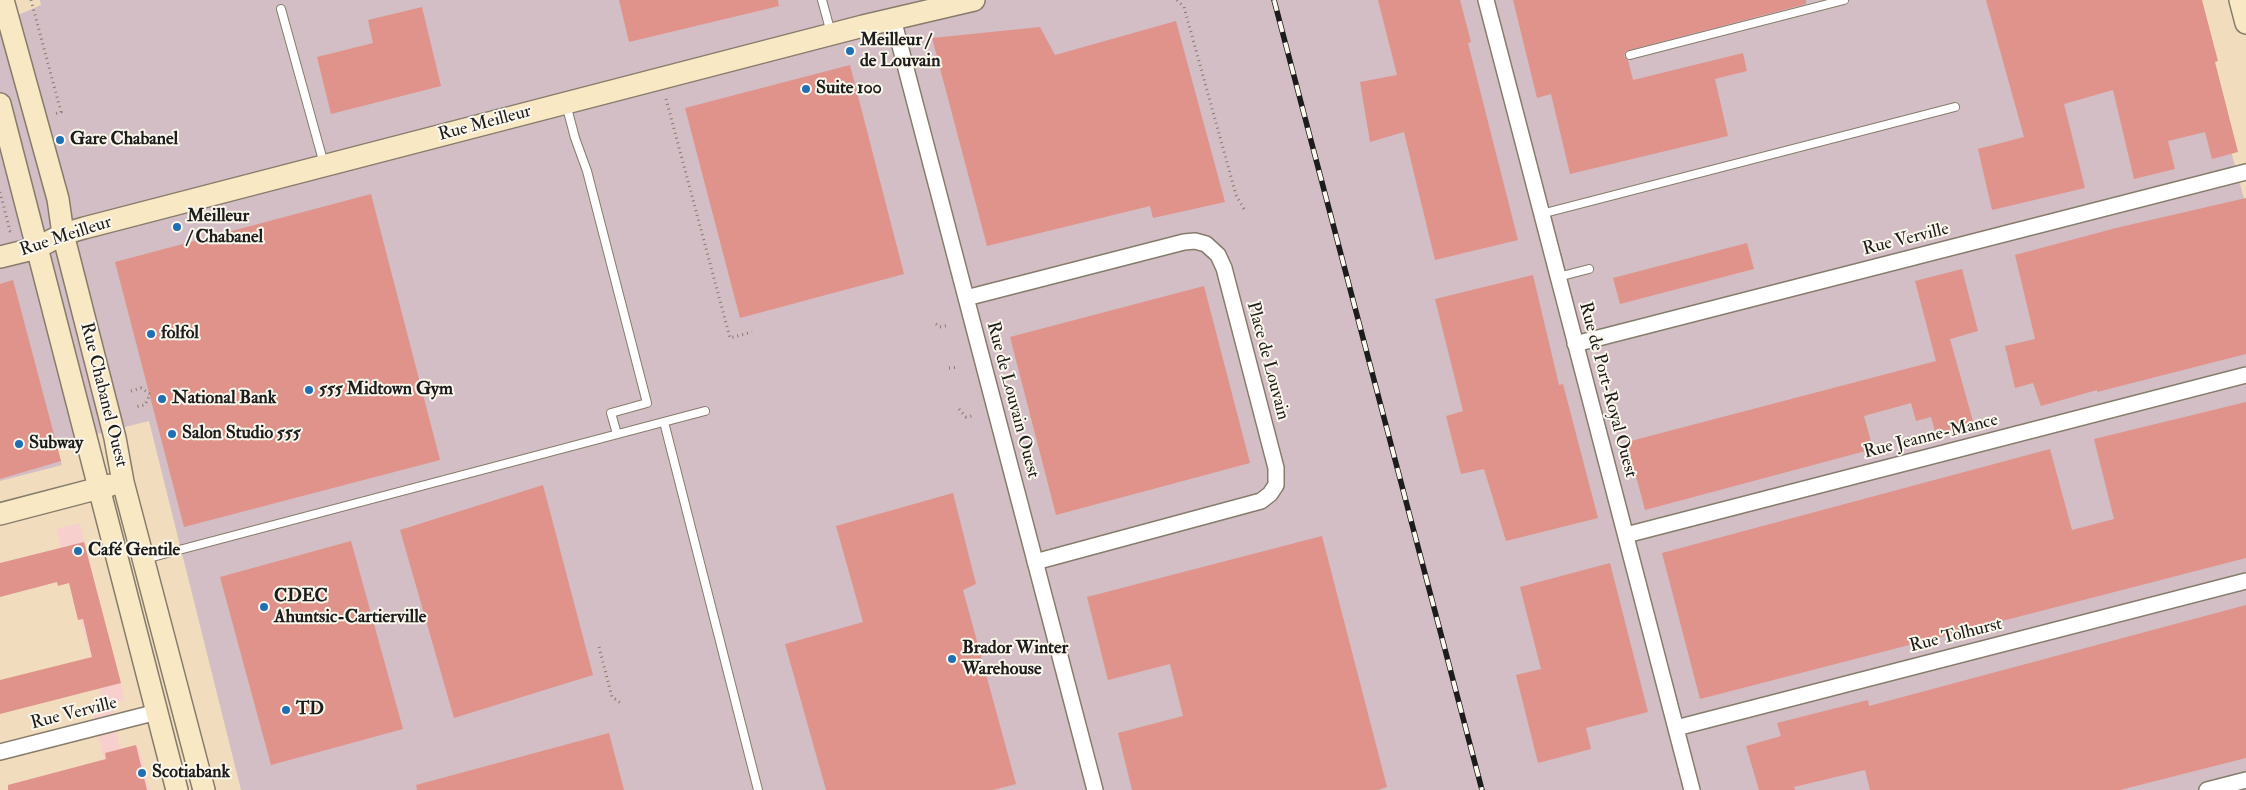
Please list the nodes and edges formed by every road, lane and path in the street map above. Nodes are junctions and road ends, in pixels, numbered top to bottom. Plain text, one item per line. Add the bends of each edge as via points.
1 (3, 0) edge
2 (31, 0) edge
3 (822, 0) edge
4 (974, 0) edge
5 (1177, 0) edge
6 (1486, 0) edge
7 (1844, 0) edge
8 (2240, 0) edge
9 (280, 9) dead end
10 (893, 19) junction
11 (2246, 23) edge
12 (831, 35) junction
13 (869, 51) dead end
14 (1630, 55) dead end
15 (865, 59) dead end
16 (666, 99) dead end
17 (0, 104) edge
18 (566, 104) junction
19 (1955, 107) dead end
20 (53, 114) dead end
21 (325, 166) junction
22 (2246, 172) edge
23 (0, 192) edge
24 (1244, 209) dead end
25 (1541, 214) junction
26 (10, 230) dead end
27 (63, 234) junction
28 (37, 248) junction
29 (0, 258) edge
30 (1589, 269) dead end
31 (1558, 277) junction
32 (966, 298) junction
33 (936, 324) dead end
34 (949, 325) dead end
35 (752, 332) dead end
36 (1576, 344) junction
37 (959, 366) dead end
38 (950, 368) dead end
39 (2246, 375) edge
40 (131, 391) dead end
41 (135, 408) dead end
42 (959, 409) dead end
43 (705, 411) dead end
44 (972, 416) dead end
45 (664, 422) junction
46 (617, 434) junction
47 (123, 482) junction
48 (99, 488) junction
49 (0, 514) edge
50 (305, 516) junction
51 (308, 526) dead end
52 (260, 528) junction
53 (1626, 535) junction
54 (262, 537) dead end
55 (143, 559) junction
56 (1035, 562) junction
57 (2246, 581) edge
58 (599, 647) dead end
59 (621, 703) dead end
60 (157, 712) junction
61 (1676, 728) junction
62 (0, 752) edge
63 (2246, 780) edge
64 (177, 790) edge
65 (204, 790) edge
66 (758, 790) edge
67 (1095, 790) edge
68 (1692, 790) edge
69 (2207, 790) edge

1 - 27 street, Rue Chabanel Ouest via 58,199
2 - 20 path via 61,112
3 - 12 lane
4 - 10 street, Rue Meilleur
5 - 24 path via 1184,7 1236,195
6 - 25 street, Rue de Port-Royal Ouest
7 - 14 lane
8 - 11 street
9 - 21 lane
10 - 12 street, Rue Meilleur
10 - 32 street, Rue de Louvain Ouest
12 - 18 street, Rue Meilleur
13 - 15 path
16 - 35 path via 730,338
17 - 28 street, Rue Chabanel Ouest
18 - 21 street, Rue Meilleur
18 - 46 lane via 588,172 647,403 611,413
19 - 25 lane
21 - 27 street, Rue Meilleur
22 - 36 street, Rue Verville
23 - 26 path
25 - 31 street, Rue de Port-Royal Ouest
27 - 28 street, Rue Meilleur
27 - 47 street, Rue Chabanel Ouest via 115,438
28 - 29 street, Rue Meilleur
28 - 48 street, Rue Chabanel Ouest
30 - 31 lane
31 - 36 street, Rue de Port-Royal Ouest
32 - 56 street, Rue de Louvain Ouest
32 - 56 street, Place de Louvain via 1184,242 1195,241 1209,246 1224,268 1276,468 1276,484 1270,494 1261,501
33 - 34 path via 940,327
36 - 53 street, Rue de Port-Royal Ouest
37 - 38 path
39 - 53 street, Rue Jeanne-Mance
40 - 41 path via 141,388 150,394 145,405
42 - 44 path via 966,417
43 - 45 lane
45 - 46 lane
45 - 66 lane
46 - 50 lane
47 - 48 street
47 - 55 street, Rue Chabanel Ouest
48 - 49 street
48 - 60 street, Rue Chabanel Ouest
50 - 51 lane
50 - 52 lane
52 - 54 lane
52 - 55 lane
53 - 61 street, Rue de Port-Royal Ouest
55 - 65 street, Rue Chabanel Ouest
56 - 67 street, Rue de Louvain Ouest
57 - 61 street, Rue Tolhurst
58 - 59 path via 612,697
60 - 62 street, Rue Verville
60 - 64 street, Rue Chabanel Ouest
61 - 68 street, Rue de Port-Royal Ouest
63 - 69 street

